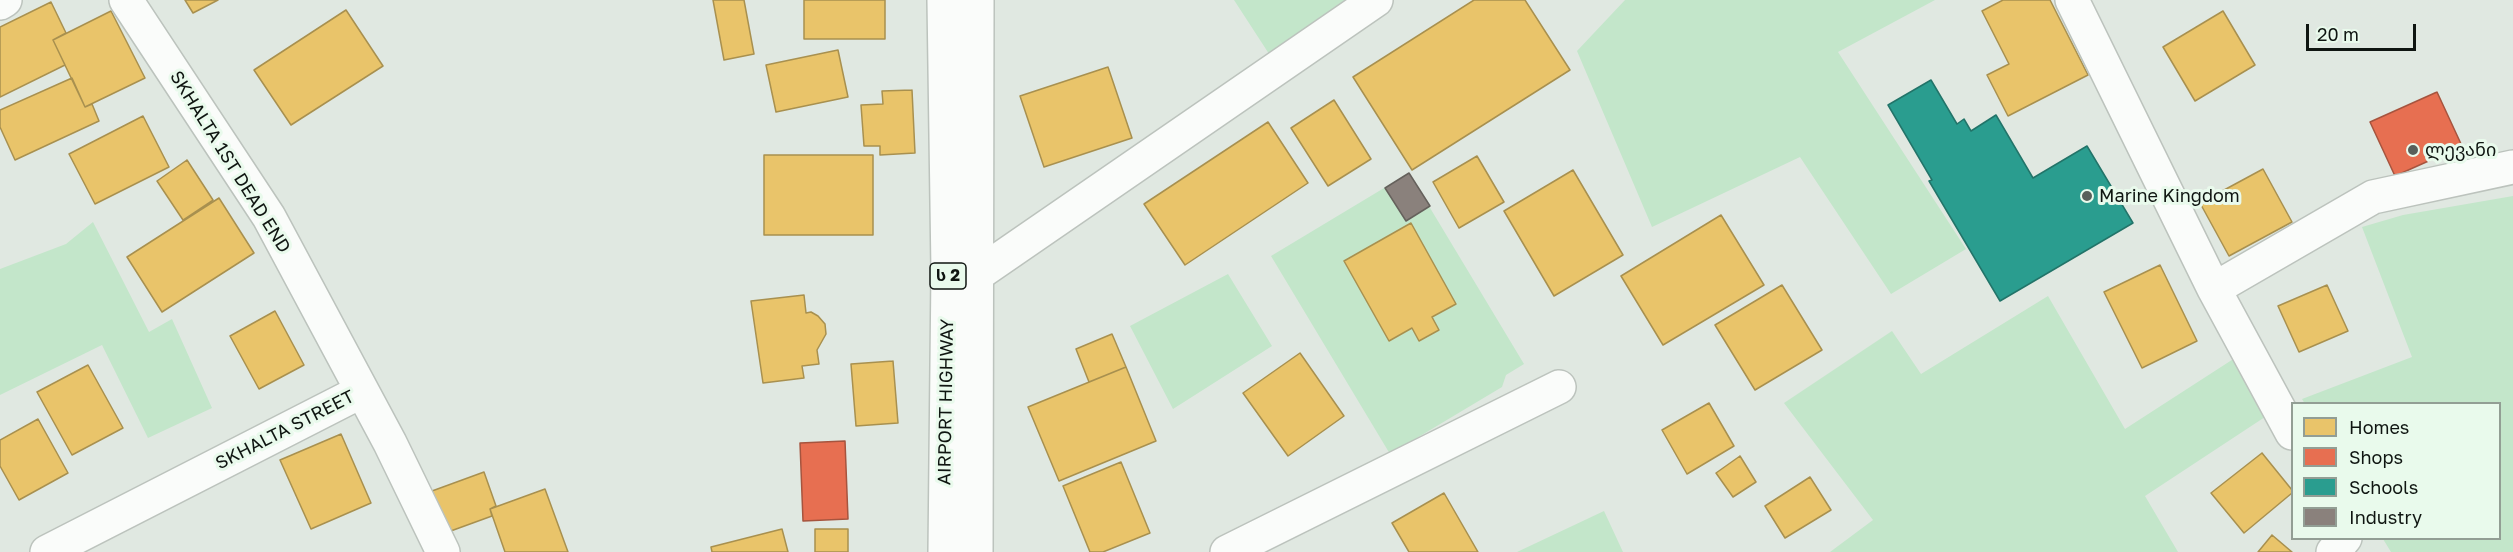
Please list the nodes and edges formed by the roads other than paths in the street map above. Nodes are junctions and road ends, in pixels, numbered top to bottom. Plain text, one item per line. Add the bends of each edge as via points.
1 (5, 0) edge
2 (126, 0) edge
3 (944, 0) edge
4 (976, 0) edge
5 (1376, 0) edge
6 (2072, 0) edge
7 (0, 3) edge
8 (2513, 167) edge
9 (978, 274) junction
10 (2214, 289) junction
11 (1558, 387) dead end
12 (362, 391) junction
13 (2291, 431) edge
14 (2342, 540) edge
15 (47, 552) edge
16 (443, 552) edge
17 (945, 552) edge
18 (976, 552) edge
19 (1227, 552) edge
20 (2333, 552) edge

1 - 7 main road
2 - 12 main road, SKHALTA 1ST DEAD END via 268,217
3 - 17 main road, AIRPORT HIGHWAY / ს 2 via 948,271
4 - 9 main road, AIRPORT HIGHWAY / ს 2
5 - 9 main road
6 - 10 main road
8 - 10 main road via 2373,197
9 - 18 main road, AIRPORT HIGHWAY / ს 2
10 - 13 main road
11 - 19 main road
12 - 15 main road, SKHALTA STREET
12 - 16 main road, SKHALTA STREET
14 - 20 main road

